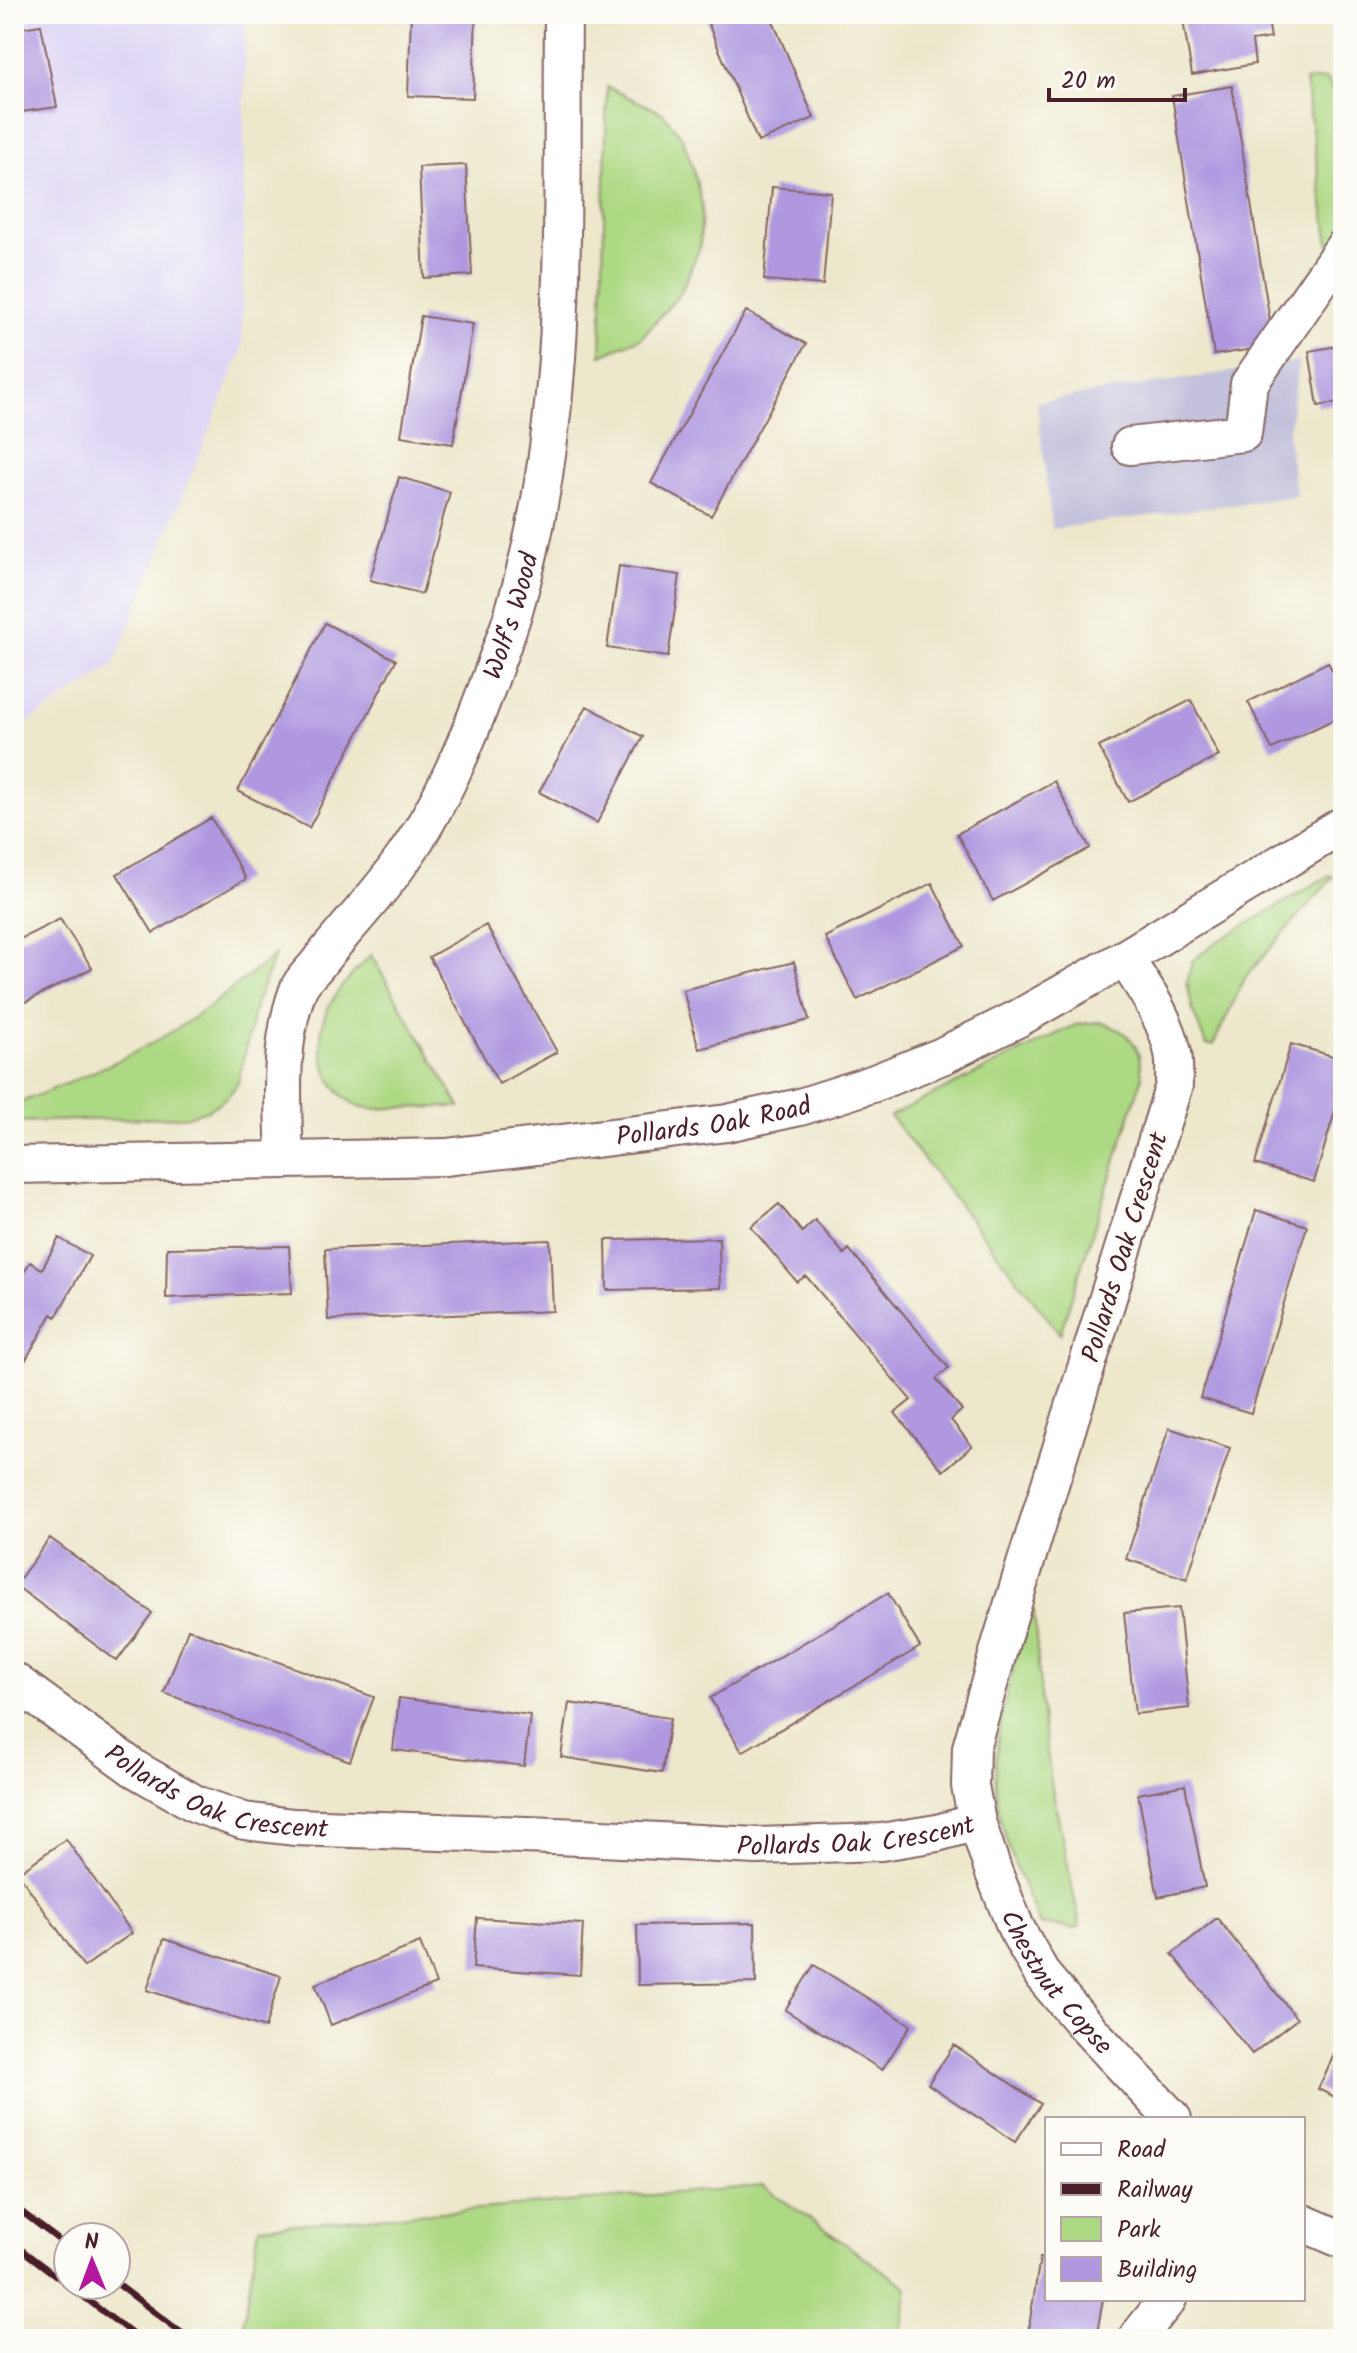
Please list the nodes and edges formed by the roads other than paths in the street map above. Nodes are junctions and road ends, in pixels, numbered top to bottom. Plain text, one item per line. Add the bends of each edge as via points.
1 (563, 14) edge
2 (1343, 248) edge
3 (1130, 446) dead end
4 (1343, 825) edge
5 (1125, 958) junction
6 (285, 1159) junction
7 (14, 1165) edge
8 (14, 1681) edge
9 (977, 1822) junction
10 (1171, 2117) edge
11 (1305, 2224) edge
12 (1343, 2240) edge
13 (1166, 2301) edge
14 (1136, 2339) edge

1 - 6 street, Wolf's Wood via 563,223 553,411 542,500 515,608 470,735 400,863 298,988 287,1037
2 - 3 street via 1249,384 1243,433
4 - 5 street, Pollards Oak Road
5 - 6 street, Pollards Oak Road via 942,1056 800,1107 727,1123 446,1157
5 - 9 street, Pollards Oak Crescent via 1166,1029 1174,1056 1174,1085 971,1748 970,1786
6 - 7 street, Pollards Oak Road
8 - 9 street, Pollards Oak Crescent via 135,1769 196,1804 244,1821 757,1846 881,1842
9 - 10 street, Chestnut Copse via 1016,1928 1043,1976
11 - 12 street
13 - 14 street

